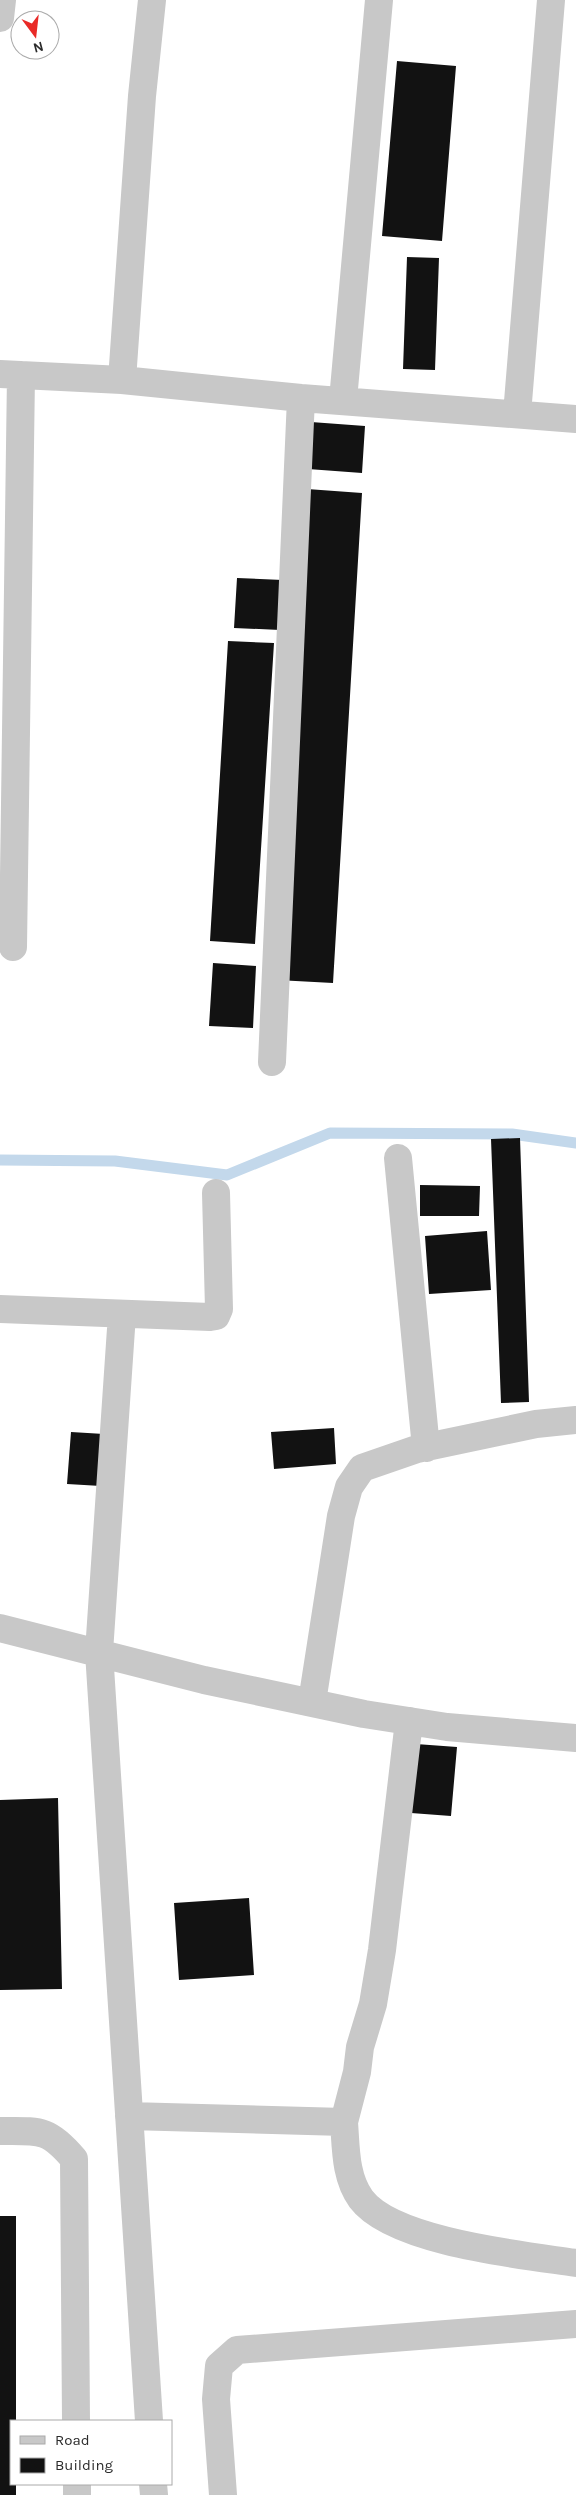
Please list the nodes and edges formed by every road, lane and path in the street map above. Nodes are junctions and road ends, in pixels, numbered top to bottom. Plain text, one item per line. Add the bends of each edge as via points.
1 (2, 0) edge
2 (152, 0) edge
3 (379, 0) edge
4 (551, 0) edge
5 (0, 18) edge
6 (10, 375) edge
7 (122, 380) junction
8 (301, 398) junction
9 (342, 400) junction
10 (517, 414) junction
11 (576, 419) edge
12 (13, 947) dead end
13 (272, 1062) dead end
14 (398, 1158) dead end
15 (216, 1193) dead end
16 (0, 1308) edge
17 (122, 1314) junction
18 (576, 1420) edge
19 (426, 1448) junction
20 (0, 1628) edge
21 (99, 1652) junction
22 (312, 1702) junction
23 (408, 1721) junction
24 (576, 1738) edge
25 (129, 2116) junction
26 (344, 2122) junction
27 (0, 2132) edge
28 (576, 2263) edge
29 (576, 2324) edge
30 (76, 2420) edge
31 (149, 2420) edge
32 (223, 2495) edge

1 - 5 street
2 - 7 street
3 - 9 street
4 - 10 street
6 - 7 street
6 - 12 street
7 - 8 street
8 - 9 street
8 - 13 street
9 - 10 street
10 - 11 street
14 - 19 street
15 - 17 street via 219,1310 216,1316
16 - 17 street
17 - 21 street
18 - 19 street via 536,1424
19 - 22 street via 362,1468 349,1487 341,1516
20 - 21 street
21 - 22 street via 204,1680
21 - 25 street
22 - 23 street
23 - 24 street
23 - 26 street via 382,1950 373,2004
25 - 26 street
25 - 31 street
26 - 28 street via 349,2176 361,2199 380,2216 408,2230 481,2248
27 - 30 street via 38,2131 59,2141 74,2159
29 - 32 street via 237,2350 219,2366 216,2399

